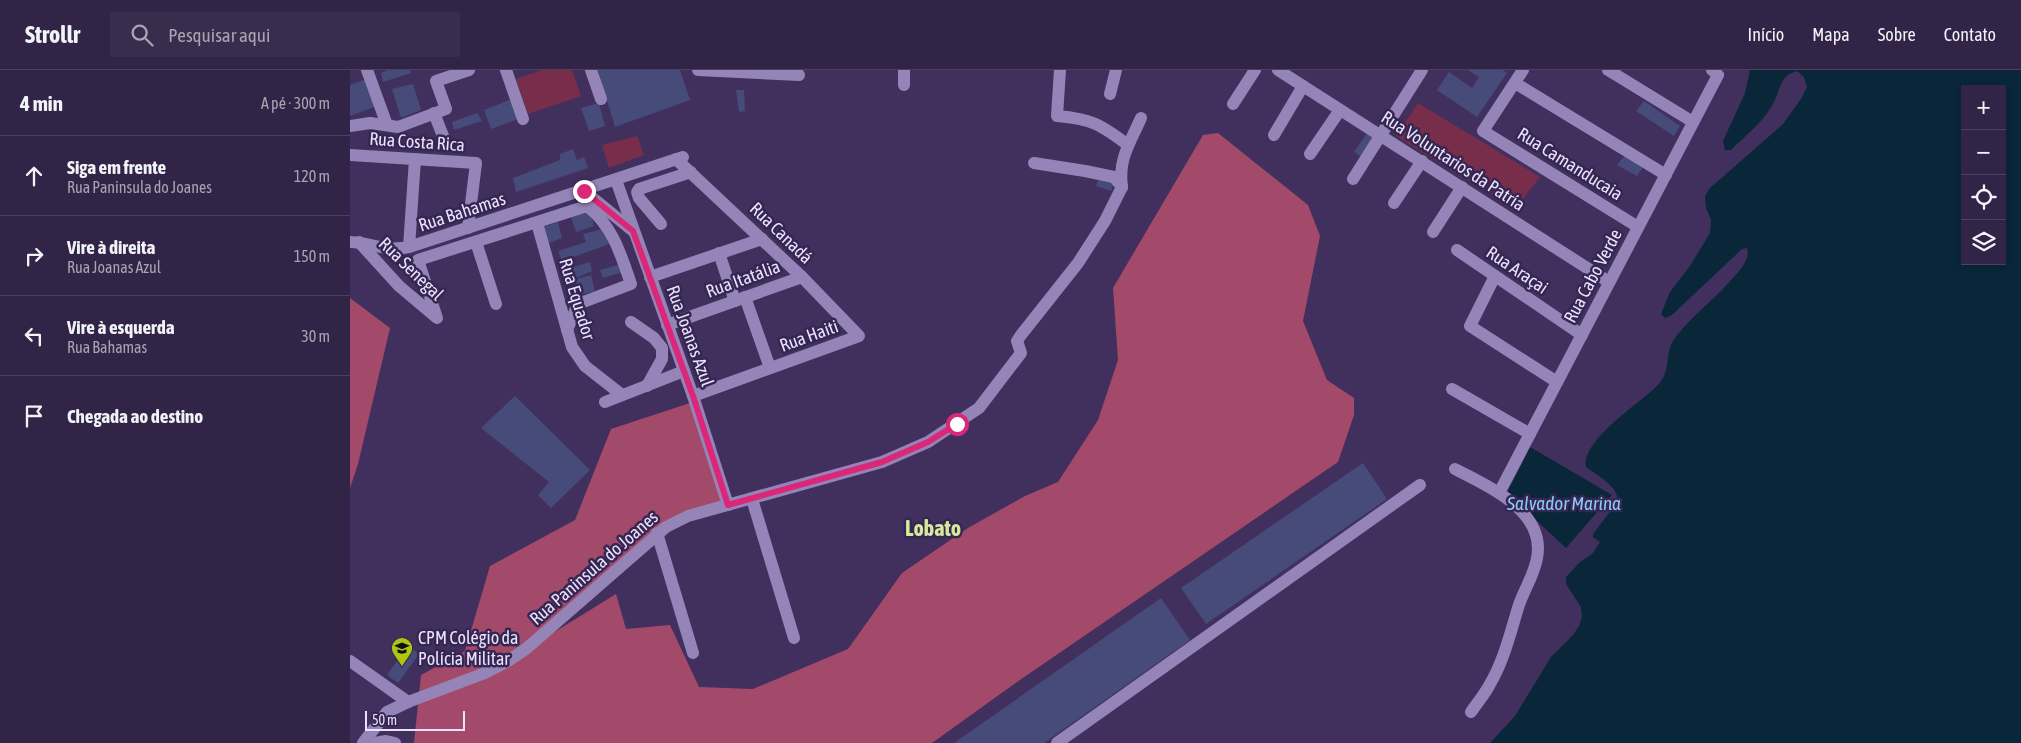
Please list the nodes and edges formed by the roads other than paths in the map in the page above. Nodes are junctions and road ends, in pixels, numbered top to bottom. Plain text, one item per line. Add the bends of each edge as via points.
1 (368, 70) edge
2 (468, 70) edge
3 (506, 70) edge
4 (591, 70) edge
5 (698, 70) edge
6 (904, 70) edge
7 (1060, 70) edge
8 (1116, 70) edge
9 (1255, 70) edge
10 (1278, 70) edge
11 (1422, 70) edge
12 (1522, 70) edge
13 (1608, 70) edge
14 (1715, 72) edge
15 (799, 75) dead end
16 (441, 76) edge
17 (1515, 83) junction
18 (904, 85) dead end
19 (1304, 86) junction
20 (1110, 94) dead end
21 (601, 99) dead end
22 (1233, 104) dead end
23 (1340, 110) junction
24 (440, 111) junction
25 (1141, 118) dead end
26 (523, 119) dead end
27 (1694, 122) junction
28 (387, 125) junction
29 (350, 126) edge
30 (1274, 135) dead end
31 (1381, 135) junction
32 (443, 136) dead end
33 (1128, 145) junction
34 (1310, 154) dead end
35 (350, 155) edge
36 (681, 157) joint
37 (415, 159) junction
38 (1422, 161) junction
39 (1034, 163) dead end
40 (691, 172) junction
41 (1666, 175) junction
42 (1353, 179) dead end
43 (616, 180) junction
44 (1122, 187) junction
45 (1462, 187) junction
46 (584, 191) junction
47 (1394, 203) dead end
48 (537, 223) junction
49 (661, 224) dead end
50 (1638, 227) junction
51 (468, 228) junction
52 (633, 231) junction
53 (1433, 232) dead end
54 (762, 238) junction
55 (355, 242) edge
56 (476, 242) junction
57 (409, 248) junction
58 (1457, 250) dead end
59 (719, 253) junction
60 (418, 260) joint
61 (1495, 276) junction
62 (650, 277) junction
63 (802, 277) junction
64 (1609, 282) junction
65 (740, 299) junction
66 (496, 304) dead end
67 (631, 322) dead end
68 (667, 325) junction
69 (567, 330) junction
70 (1582, 335) junction
71 (859, 336) joint
72 (770, 368) junction
73 (684, 371) junction
74 (1557, 382) junction
75 (648, 386) junction
76 (1452, 389) dead end
77 (622, 395) junction
78 (693, 396) junction
79 (605, 402) dead end
80 (1530, 434) junction
81 (1456, 468) dead end
82 (1420, 485) dead end
83 (1499, 493) junction
84 (752, 499) junction
85 (728, 505) junction
86 (657, 533) junction
87 (794, 638) dead end
88 (693, 653) dead end
89 (350, 661) edge
90 (408, 702) junction
91 (1471, 712) dead end
92 (363, 743) edge
93 (374, 743) edge
94 (395, 743) edge
95 (1057, 743) edge

1 - 28 street
2 - 16 street
3 - 26 street
4 - 21 street
5 - 15 street
6 - 18 street
7 - 33 street via 1057,116 1097,123
8 - 20 street
9 - 22 street
10 - 19 street, Rua Voluntarios da Patría
11 - 31 street
12 - 17 street
13 - 27 street
14 - 27 street, Rua Cabo Verde
16 - 24 street
17 - 41 street
17 - 50 street, Rua Camanducaia via 1483,131
19 - 23 street, Rua Voluntarios da Patría
19 - 30 street
23 - 31 street, Rua Voluntarios da Patría
23 - 34 street
24 - 28 street via 398,127
24 - 32 street
25 - 33 street
27 - 41 street, Rua Cabo Verde
28 - 29 street
31 - 38 street, Rua Voluntarios da Patría
31 - 42 street
33 - 44 street via 1121,167
35 - 37 street, Rua Costa Rica
36 - 40 street, Rua Canadá
36 - 43 street, Rua Bahamas
37 - 51 street, Rua Costa Rica via 476,163
37 - 57 street
38 - 45 street, Rua Voluntarios da Patría
38 - 47 street
39 - 44 street via 1114,177
40 - 49 street via 637,192
40 - 54 street, Rua Canadá
41 - 50 street, Rua Cabo Verde
43 - 46 street, Rua Bahamas
43 - 52 street, Rua Joanas Azul
44 - 84 street, Rua Paninsula do Joanes via 1078,263 1017,341 1021,353 979,408 928,442 882,462
45 - 53 street
45 - 64 street, Rua Voluntarios da Patría
46 - 51 street, Rua Bahamas
46 - 52 street
48 - 56 street, Rua Bahamas
48 - 69 street, Rua Equador
48 - 69 street, Rua Bahamas via 587,206 614,238 631,284 578,304
50 - 64 street, Rua Cabo Verde
51 - 57 street, Rua Bahamas
52 - 62 street, Rua Joanas Azul
54 - 59 street
54 - 63 street, Rua Canadá
55 - 57 street, Rua Bahamas via 384,249
55 - 60 street, Rua Senegal via 398,286 438,318
56 - 60 street, Rua Bahamas
56 - 66 street
58 - 61 street, Rua Araçai
59 - 62 street
59 - 65 street, Rua Haiti
61 - 70 street, Rua Araçai
61 - 74 street via 1470,326
62 - 68 street, Rua Joanas Azul
63 - 65 street, Rua Itatália
63 - 71 street, Rua Canadá
64 - 70 street, Rua Cabo Verde
65 - 68 street, Rua Itatália
65 - 72 street, Rua Haiti
67 - 75 street via 654,338 662,348 662,359
68 - 73 street, Rua Joanas Azul
69 - 77 street, Rua Equador via 572,347 585,366
70 - 74 street, Rua Cabo Verde
71 - 72 street, Rua Haiti
72 - 78 street, Rua Haiti
73 - 75 street
73 - 78 street, Rua Joanas Azul
74 - 80 street, Rua Cabo Verde
75 - 77 street
76 - 80 street
77 - 79 street
78 - 85 street, Rua Joanas Azul
80 - 83 street, Rua Cabo Verde
81 - 83 street
82 - 95 street
83 - 91 street via 1526,516 1534,529 1537,559 1504,653 1490,684
84 - 85 street, Rua Paninsula do Joanes
84 - 87 street
85 - 86 street, Rua Paninsula do Joanes via 677,521
86 - 88 street
86 - 90 street, Rua Paninsula do Joanes via 528,648 508,662
89 - 90 street
90 - 92 street, Rua Paninsula do Joanes via 387,712
93 - 94 street

